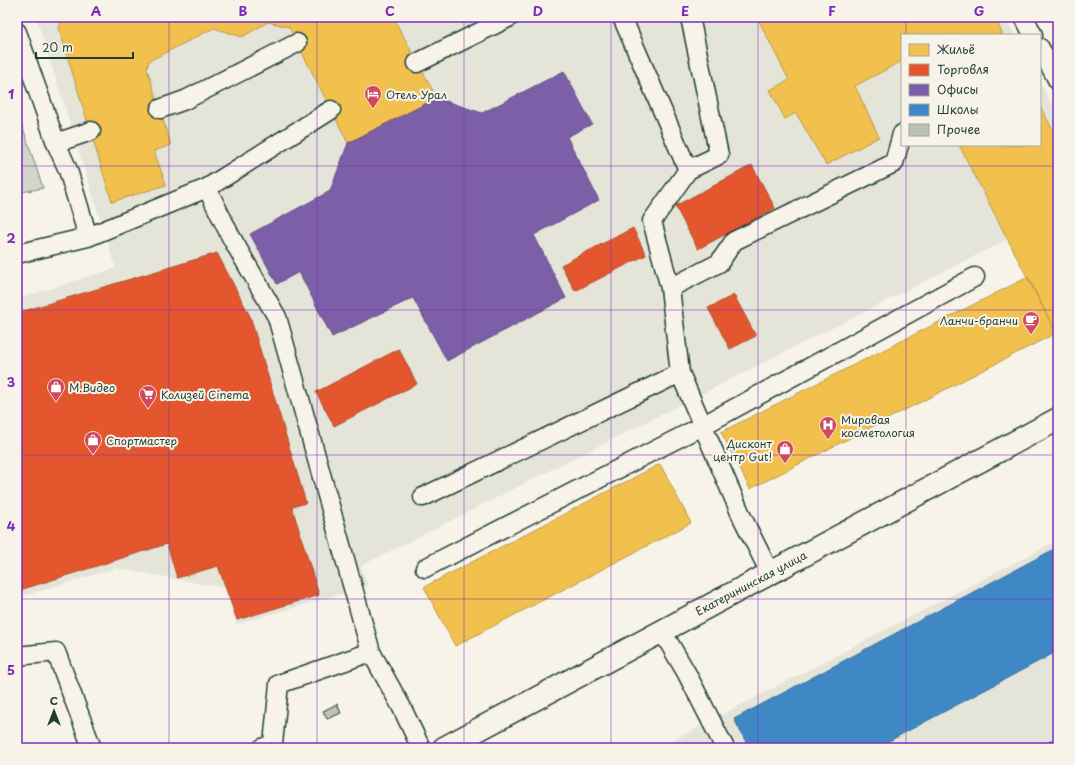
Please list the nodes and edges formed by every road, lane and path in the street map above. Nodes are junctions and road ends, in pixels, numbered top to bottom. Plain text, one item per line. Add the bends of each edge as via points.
1 (510, 17) edge
2 (622, 17) edge
3 (690, 17) edge
4 (1024, 17) edge
5 (17, 32) edge
6 (1032, 34) edge
7 (297, 43) dead end
8 (1041, 50) edge
9 (418, 63) dead end
10 (1058, 81) edge
11 (160, 109) dead end
12 (331, 110) dead end
13 (90, 131) dead end
14 (901, 138) edge
15 (56, 143) junction
16 (688, 170) junction
17 (207, 188) junction
18 (88, 237) junction
19 (17, 254) edge
20 (975, 277) dead end
21 (670, 288) junction
22 (680, 374) junction
23 (1058, 419) edge
24 (702, 426) junction
25 (423, 497) dead end
26 (425, 568) dead end
27 (770, 573) junction
28 (662, 631) junction
29 (371, 652) junction
30 (17, 656) edge
31 (270, 747) edge
32 (92, 748) edge
33 (421, 748) edge
34 (444, 748) edge
35 (725, 748) edge

1 - 9 lane
2 - 16 lane
3 - 16 lane via 719,155
4 - 6 lane
5 - 15 lane
7 - 11 lane via 185,100
8 - 10 lane
12 - 17 lane
13 - 15 lane
14 - 21 lane via 894,163 734,241 719,263
15 - 18 lane via 68,170
16 - 21 lane via 652,221
17 - 18 lane
17 - 29 lane via 231,237 277,317
18 - 19 lane
20 - 24 lane
21 - 22 lane
22 - 24 lane
22 - 25 lane
23 - 27 main road, Екатерининская улица
24 - 26 lane
24 - 27 lane
27 - 28 main road, Екатерининская улица
28 - 34 main road, Екатерининская улица
28 - 35 lane
29 - 31 lane via 279,684
29 - 33 lane
30 - 32 lane via 56,652

